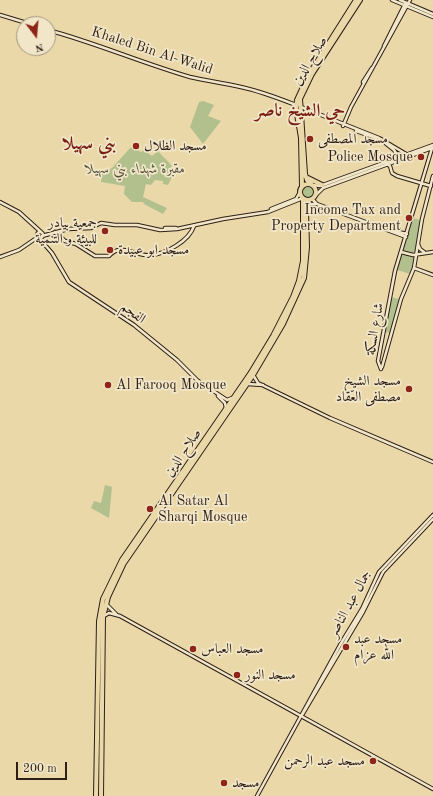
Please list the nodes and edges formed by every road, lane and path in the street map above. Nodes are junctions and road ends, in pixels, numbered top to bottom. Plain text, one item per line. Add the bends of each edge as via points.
1 (356, 0) edge
2 (360, 0) edge
3 (392, 0) edge
4 (400, 0) edge
5 (407, 3) edge
6 (433, 14) edge
7 (0, 15) edge
8 (433, 17) edge
9 (16, 20) edge
10 (56, 32) edge
11 (324, 54) junction
12 (298, 106) junction
13 (301, 116) junction
14 (343, 125) junction
15 (433, 146) edge
16 (302, 154) junction
17 (406, 154) junction
18 (398, 156) junction
19 (386, 164) junction
20 (305, 175) junction
21 (433, 176) edge
22 (423, 182) junction
23 (312, 185) junction
24 (322, 185) junction
25 (431, 185) junction
26 (302, 187) junction
27 (300, 192) junction
28 (303, 198) junction
29 (312, 198) junction
30 (295, 201) junction
31 (0, 202) edge
32 (305, 207) junction
33 (34, 226) junction
34 (194, 226) junction
35 (42, 232) junction
36 (54, 233) junction
37 (49, 234) junction
38 (39, 236) junction
39 (406, 236) junction
40 (417, 243) junction
41 (401, 252) junction
42 (426, 252) junction
43 (433, 253) edge
44 (416, 254) junction
45 (0, 258) edge
46 (415, 259) junction
47 (414, 268) junction
48 (433, 275) edge
49 (268, 348) junction
50 (253, 376) junction
51 (247, 384) junction
52 (263, 385) junction
53 (218, 395) junction
54 (234, 397) junction
55 (225, 410) junction
56 (192, 462) junction
57 (433, 462) edge
58 (433, 515) edge
59 (433, 519) edge
60 (123, 562) junction
61 (106, 602) junction
62 (120, 616) junction
63 (103, 617) junction
64 (301, 715) junction
65 (99, 761) junction
66 (433, 789) edge
67 (96, 796) edge
68 (101, 796) edge
69 (257, 796) edge

1 - 11 highway, صلاح الدين
2 - 11 highway, صلاح الدين
3 - 5 main road
4 - 5 main road
5 - 6 main road
5 - 8 main road
5 - 14 main road via 352,100
7 - 9 main road
10 - 12 main road, Khaled Bin Al-Walid via 170,70 242,87
11 - 12 highway, صلاح الدين via 303,83
12 - 13 highway, صلاح الدين
12 - 14 main road, Khaled Bin Al-Walid
12 - 16 highway, صلاح الدين
13 - 14 main road via 308,112
13 - 16 highway, صلاح الدين
14 - 17 main road via 379,138
14 - 18 main road via 383,141
15 - 17 main road
15 - 19 main road
15 - 22 main road, شارع السكة
16 - 20 highway, صلاح الدين
16 - 26 highway, صلاح الدين
17 - 18 main road
18 - 24 main road
19 - 22 main road via 397,176
19 - 29 main road via 323,188
20 - 23 highway
20 - 24 highway
21 - 25 main road, شارع السكة
22 - 25 main road
22 - 39 main road, شارع السكة
23 - 24 main road
23 - 26 highway via 306,184
23 - 29 highway via 316,190
25 - 40 main road, شارع السكة
26 - 27 highway
27 - 28 highway
27 - 36 main road via 296,199 266,211 187,226 166,228 137,223 101,222 89,227 64,228
28 - 29 highway
28 - 30 main road
28 - 32 highway, صلاح الدين
29 - 32 highway, صلاح الدين
29 - 39 main road via 314,202 328,208
30 - 32 main road
30 - 34 main road via 260,214
31 - 33 main road via 19,212
32 - 39 main road via 317,204
32 - 49 highway, صلاح الدين via 307,247 304,278
33 - 35 main road
33 - 38 main road
34 - 36 main road via 169,230 137,225 101,224 91,228 68,229
34 - 36 main road via 186,237 173,247 152,256 122,249 115,250 109,256 95,256
35 - 37 main road
35 - 38 main road
35 - 38 main road via 44,235
36 - 37 main road
37 - 38 main road
38 - 45 main road via 19,250
38 - 53 main road, الفجم via 69,282 134,325 177,360 186,371
39 - 41 main road, شارع السكة
40 - 42 main road via 421,250
40 - 44 main road, شارع السكة
41 - 44 main road
41 - 47 main road, شارع السكة via 378,361 381,369 401,299
42 - 43 main road
42 - 44 main road
43 - 46 main road via 420,255
44 - 46 main road, شارع السكة
46 - 47 main road, شارع السكة
47 - 48 main road
49 - 50 highway, صلاح الدين
49 - 54 highway, صلاح الدين
50 - 51 highway, صلاح الدين
50 - 52 main road
51 - 52 main road
51 - 56 highway, صلاح الدين
52 - 57 main road via 330,418
53 - 54 main road via 228,400
53 - 55 main road via 226,404
54 - 55 highway, صلاح الدين
55 - 56 highway, صلاح الدين
56 - 60 highway, صلاح الدين
58 - 64 main road, جمال عبد الناصر via 379,572 362,609
59 - 64 main road, جمال عبد الناصر via 383,572 364,612
60 - 61 highway, صلاح الدين
60 - 65 highway, صلاح الدين via 103,599 99,616
61 - 62 main road via 108,608
61 - 63 highway, صلاح الدين
62 - 63 main road via 109,613
62 - 64 main road
63 - 65 highway, صلاح الدين
64 - 66 main road
64 - 69 main road, جمال عبد الناصر
65 - 67 highway, صلاح الدين
65 - 68 highway, صلاح الدين

